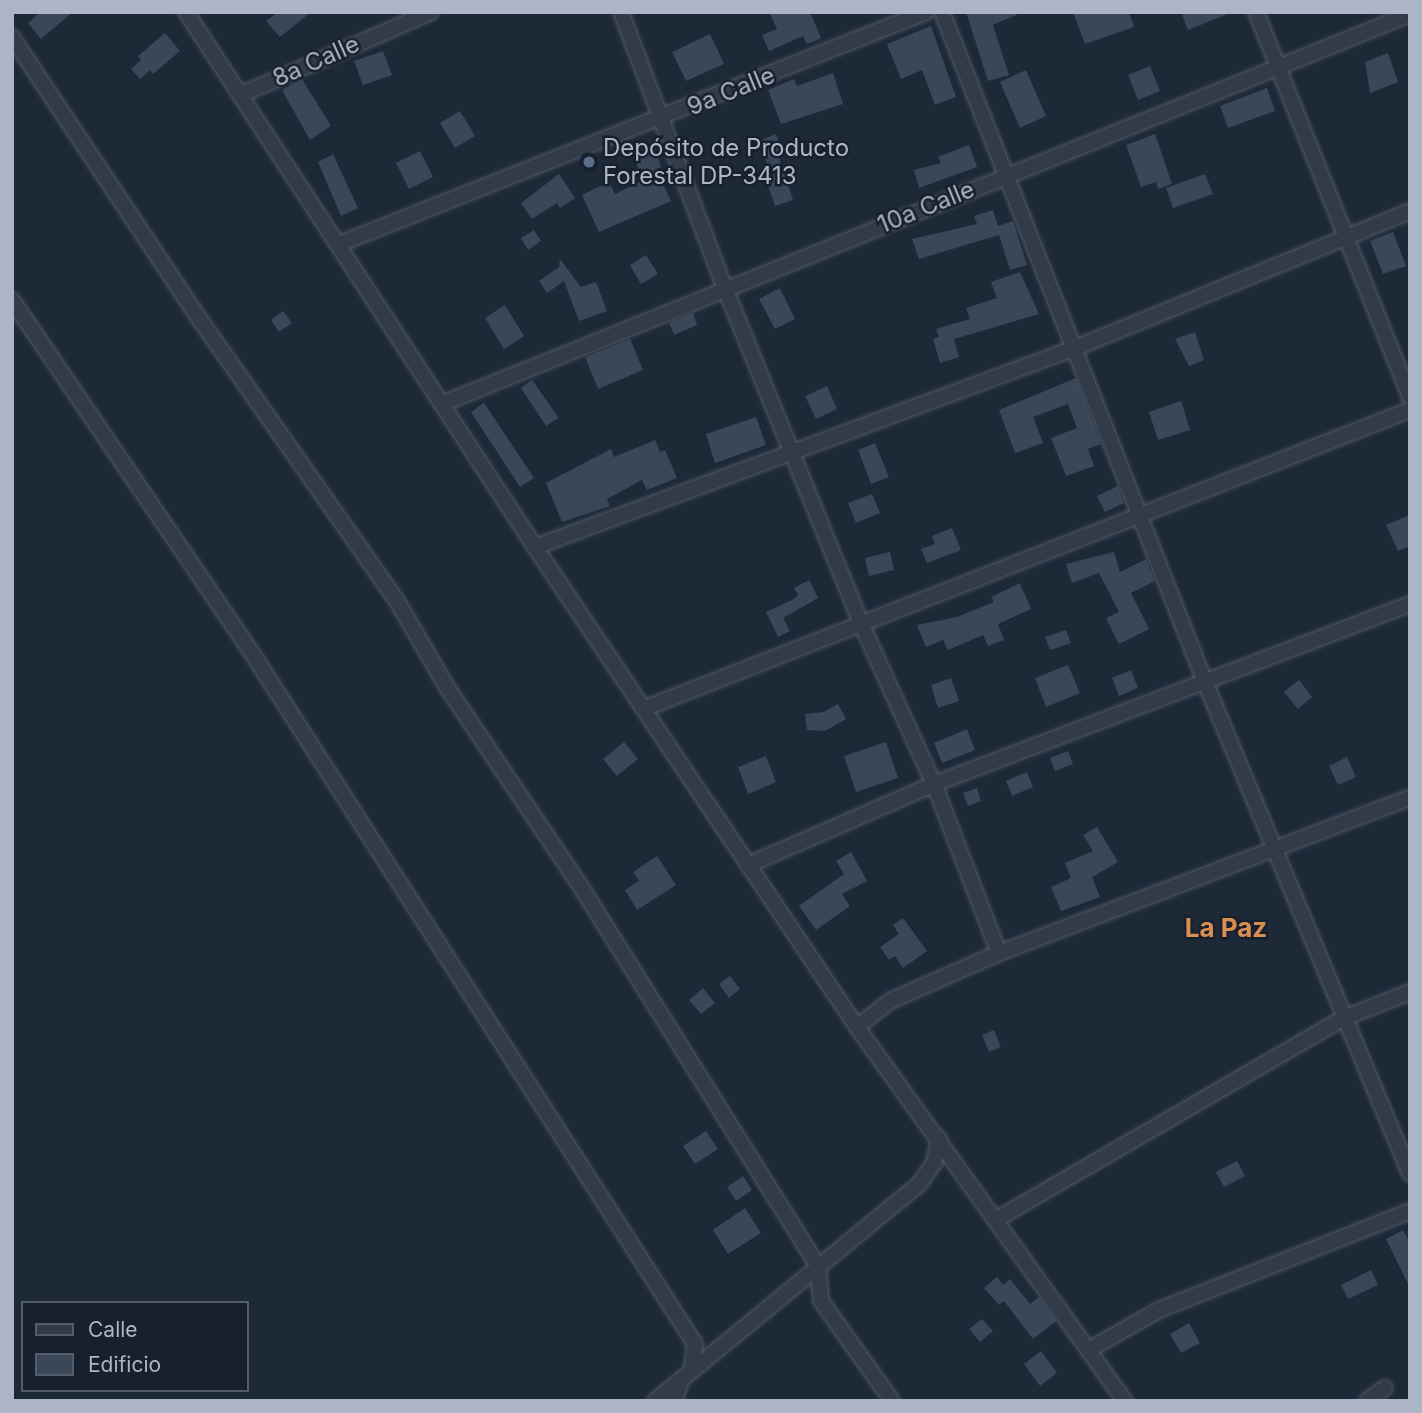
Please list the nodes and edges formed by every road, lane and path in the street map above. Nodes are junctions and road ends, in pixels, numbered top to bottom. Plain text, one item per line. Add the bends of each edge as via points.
1 (186, 12) edge
2 (431, 12) edge
3 (621, 12) edge
4 (926, 12) edge
5 (942, 12) edge
6 (1256, 12) edge
7 (1410, 14) edge
8 (12, 37) edge
9 (1278, 68) junction
10 (240, 95) junction
11 (663, 118) junction
12 (1004, 175) junction
13 (1410, 211) edge
14 (1345, 237) junction
15 (339, 244) junction
16 (725, 288) junction
17 (12, 300) edge
18 (1076, 348) junction
19 (1410, 398) edge
20 (444, 403) junction
21 (1410, 410) edge
22 (794, 454) junction
23 (1141, 516) junction
24 (535, 547) junction
25 (1410, 604) edge
26 (860, 621) junction
27 (1205, 682) junction
28 (643, 709) junction
29 (934, 784) junction
30 (1410, 798) edge
31 (1273, 850) junction
32 (748, 865) junction
33 (999, 953) junction
34 (1410, 992) edge
35 (1344, 1018) junction
36 (857, 1027) junction
37 (939, 1139) junction
38 (1410, 1174) edge
39 (1410, 1211) edge
40 (997, 1219) junction
41 (818, 1266) junction
42 (1090, 1349) junction
43 (687, 1373) junction
44 (1385, 1388) dead end
45 (655, 1401) edge
46 (674, 1401) edge
47 (892, 1401) edge
48 (1125, 1401) edge
49 (1367, 1401) edge

1 - 10 street
2 - 10 street, 8a Calle
3 - 11 street
4 - 11 street, 9a Calle
5 - 12 street
6 - 9 street
7 - 9 street, 10a Calle
8 - 41 street via 397,601 448,689 583,890
9 - 12 street, 10a Calle
9 - 14 street
10 - 15 street
11 - 15 street, 9a Calle
11 - 16 street
12 - 16 street, 10a Calle
12 - 18 street
13 - 14 street
14 - 18 street
14 - 19 street
15 - 20 street
16 - 20 street, 10a Calle
16 - 22 street
17 - 43 street via 259,664 695,1344
18 - 22 street
18 - 23 street
20 - 24 street
21 - 23 street
22 - 24 street
22 - 26 street
23 - 26 street
23 - 27 street
24 - 28 street
25 - 27 street
26 - 28 street
26 - 29 street
27 - 29 street
27 - 31 street
28 - 32 street
29 - 32 street
29 - 33 street
30 - 31 street
31 - 33 street
31 - 35 street
32 - 36 street
33 - 36 street via 890,1001
34 - 35 street
35 - 38 street
35 - 40 street
36 - 37 street
37 - 40 street
37 - 41 street via 934,1163 920,1183
39 - 42 street via 1159,1310
40 - 42 street
41 - 43 street
41 - 47 street via 821,1301
42 - 48 street
43 - 45 street
43 - 46 street
44 - 49 street

